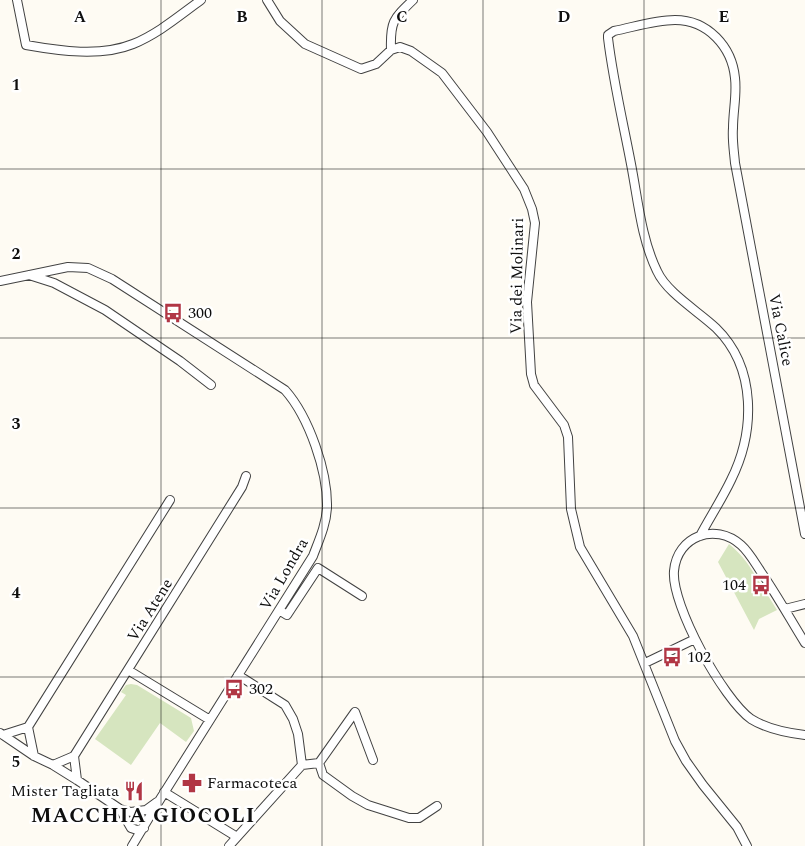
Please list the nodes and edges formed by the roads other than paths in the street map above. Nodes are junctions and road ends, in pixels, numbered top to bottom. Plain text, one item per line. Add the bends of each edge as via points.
1 (17, 0) edge
2 (201, 0) edge
3 (267, 0) edge
4 (413, 0) edge
5 (391, 50) junction
6 (27, 275) junction
7 (0, 281) edge
8 (211, 386) dead end
9 (246, 476) dead end
10 (170, 500) dead end
11 (803, 513) edge
12 (805, 534) edge
13 (700, 536) junction
14 (362, 596) dead end
15 (805, 604) edge
16 (785, 609) junction
17 (279, 610) junction
18 (695, 639) junction
19 (805, 643) edge
20 (645, 663) junction
21 (128, 670) junction
22 (238, 675) junction
23 (210, 720) junction
24 (28, 727) junction
25 (1, 734) edge
26 (805, 735) edge
27 (34, 756) junction
28 (74, 756) junction
29 (373, 760) dead end
30 (319, 764) junction
31 (53, 765) junction
32 (302, 765) junction
33 (77, 780) junction
34 (164, 792) junction
35 (159, 801) junction
36 (437, 806) dead end
37 (120, 809) junction
38 (139, 811) junction
39 (130, 825) junction
40 (144, 828) junction
41 (237, 837) junction
42 (132, 846) edge
43 (229, 846) edge
44 (747, 846) edge

1 - 2 street via 26,45 92,51 132,45
3 - 5 street via 280,21 305,44 361,69 376,64
4 - 5 street via 396,16 390,30
5 - 20 street, Via dei Molinari via 400,47 411,50 442,73 487,132 524,189 532,209 535,234 527,302 531,374 534,385 564,425 568,437 571,509 580,548 624,618
6 - 7 street, Via Londra
6 - 8 street via 54,283 105,310
6 - 17 street, Via Londra via 68,266 99,272 276,384 293,400 317,453 324,477 327,507 313,556
9 - 21 street, Via Atene
10 - 24 street
11 - 12 street, Via Calice
11 - 13 street, Via Calice via 735,162 735,78 728,53 713,33 701,26 682,20 664,21 611,33 608,38 642,221 657,273 678,297 717,329 732,348 740,364 749,408 745,442 732,479
13 - 16 street via 717,532 746,549
13 - 18 street via 680,551 674,570 677,594
14 - 17 street via 318,568 287,615
15 - 16 street
16 - 19 street
17 - 22 street, Via Londra
18 - 20 street
18 - 26 street via 736,706 752,719 787,733
20 - 44 street, Via dei Molinari via 682,754 737,827
21 - 23 street
21 - 28 street, Via Atene
22 - 23 street, Via Londra
22 - 32 street via 286,705 298,734
23 - 34 street, Via Londra
24 - 25 street
24 - 27 street
25 - 27 street
27 - 31 street
28 - 31 street
28 - 33 street
29 - 30 street via 355,712
30 - 32 street
30 - 36 street via 323,776 368,804 409,818 419,818
31 - 33 street
32 - 41 street
33 - 37 street
34 - 35 street, Via Londra
34 - 41 street
35 - 38 street
35 - 40 street, Via Londra
37 - 38 street
37 - 39 street
38 - 39 street
39 - 40 street via 137,830
39 - 42 street
40 - 42 street
41 - 43 street

